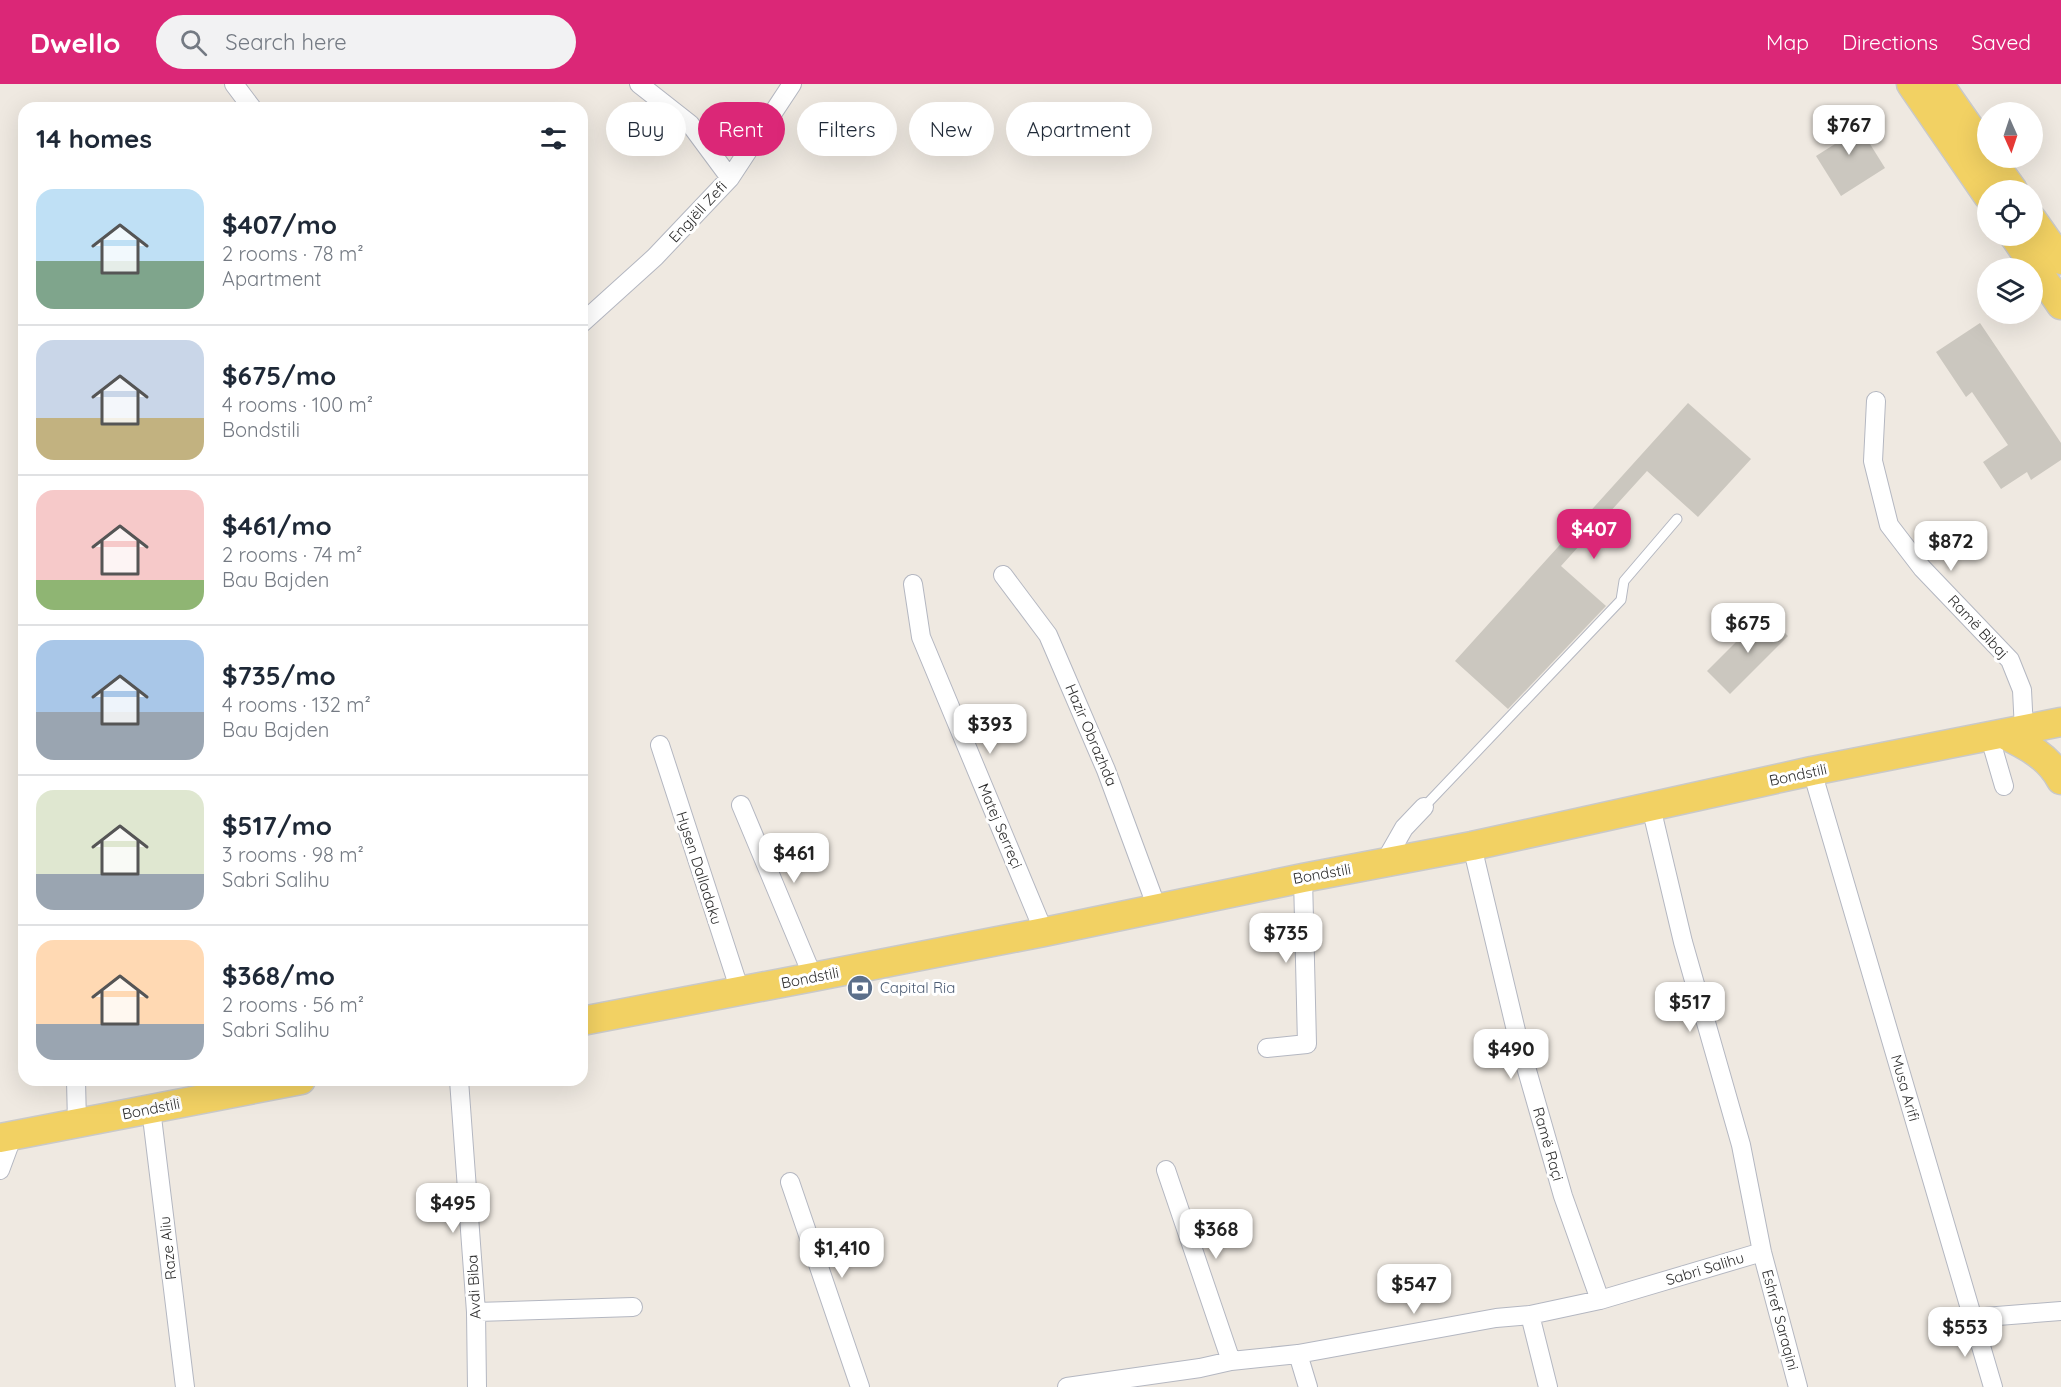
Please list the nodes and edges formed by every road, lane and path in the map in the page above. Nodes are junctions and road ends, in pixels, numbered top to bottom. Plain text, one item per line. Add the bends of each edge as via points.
1 (234, 84) edge
2 (639, 84) edge
3 (792, 84) edge
4 (1911, 84) edge
5 (1939, 84) edge
6 (248, 102) edge
7 (1977, 139) edge
8 (730, 178) junction
9 (1977, 180) edge
10 (2043, 235) edge
11 (2021, 246) edge
12 (2061, 260) edge
13 (2061, 305) edge
14 (588, 317) edge
15 (1876, 401) dead end
16 (1677, 519) dead end
17 (1003, 574) dead end
18 (914, 584) dead end
19 (2061, 722) edge
20 (2005, 734) junction
21 (660, 746) dead end
22 (1812, 771) junction
23 (2061, 780) edge
24 (2004, 786) dead end
25 (741, 805) dead end
26 (1424, 807) joint
27 (1651, 807) junction
28 (1472, 846) junction
29 (1384, 863) junction
30 (1303, 878) junction
31 (1157, 908) junction
32 (1044, 932) junction
33 (813, 977) junction
34 (740, 991) junction
35 (588, 1014) edge
36 (1267, 1048) dead end
37 (76, 1086) edge
38 (271, 1086) edge
39 (459, 1086) edge
40 (151, 1109) junction
41 (77, 1123) junction
42 (6, 1136) edge
43 (0, 1170) edge
44 (1166, 1170) dead end
45 (790, 1182) dead end
46 (1762, 1252) junction
47 (1600, 1300) junction
48 (633, 1307) dead end
49 (2061, 1311) edge
50 (476, 1312) junction
51 (1530, 1315) junction
52 (1972, 1318) junction
53 (1298, 1354) junction
54 (1231, 1361) junction
55 (185, 1387) edge
56 (477, 1387) edge
57 (860, 1387) edge
58 (1067, 1387) edge
59 (1308, 1387) edge
60 (1548, 1387) edge
61 (1798, 1387) edge
62 (1993, 1387) edge

1 - 6 street
2 - 8 street via 690,124
3 - 8 street, Engjëll Zefi
4 - 9 main road
5 - 7 main road
8 - 14 street, Engjëll Zefi via 655,257
10 - 12 main road
11 - 13 main road
15 - 20 street, Ramë Bibaj via 1873,461 1889,525 1922,568 2010,660 2022,690
16 - 26 lane via 1623,581 1621,600
17 - 31 street, Hazir Obrazhda via 1048,635 1106,770
18 - 32 street, Matej Serreçi via 921,637
19 - 20 main road, Bondstili
20 - 22 main road, Bondstili
20 - 23 main road via 2034,749
20 - 24 street, Ramë Bibaj
21 - 34 street, Hysen Dalladaku
22 - 27 main road, Bondstili
22 - 52 street, Musa Arifi
25 - 33 street
26 - 29 street via 1404,828
27 - 28 main road, Bondstili
27 - 46 street, Sabri Salihu via 1683,942 1741,1145
28 - 29 main road, Bondstili
28 - 47 street, Ramë Raçi via 1518,1040 1563,1196
29 - 30 main road, Bondstili
30 - 31 main road, Bondstili
30 - 36 street via 1307,1044
31 - 32 main road, Bondstili
32 - 33 main road, Bondstili
33 - 34 main road, Bondstili
34 - 35 main road, Bondstili
37 - 41 street
38 - 40 main road, Bondstili
39 - 50 street, Avdi Biba
40 - 41 main road, Bondstili
40 - 55 street, Raze Aliu
41 - 42 main road, Bondstili
42 - 43 street
44 - 54 street
45 - 57 street
46 - 47 street, Sabri Salihu
46 - 61 street, Eshref Saraqini
47 - 51 street, Sabri Salihu
48 - 50 street
49 - 52 street
50 - 56 street, Avdi Biba
51 - 53 street, Sabri Salihu
51 - 60 street
52 - 62 street, Musa Arifi
53 - 54 street, Sabri Salihu
53 - 59 street
54 - 58 street, Sabri Salihu

